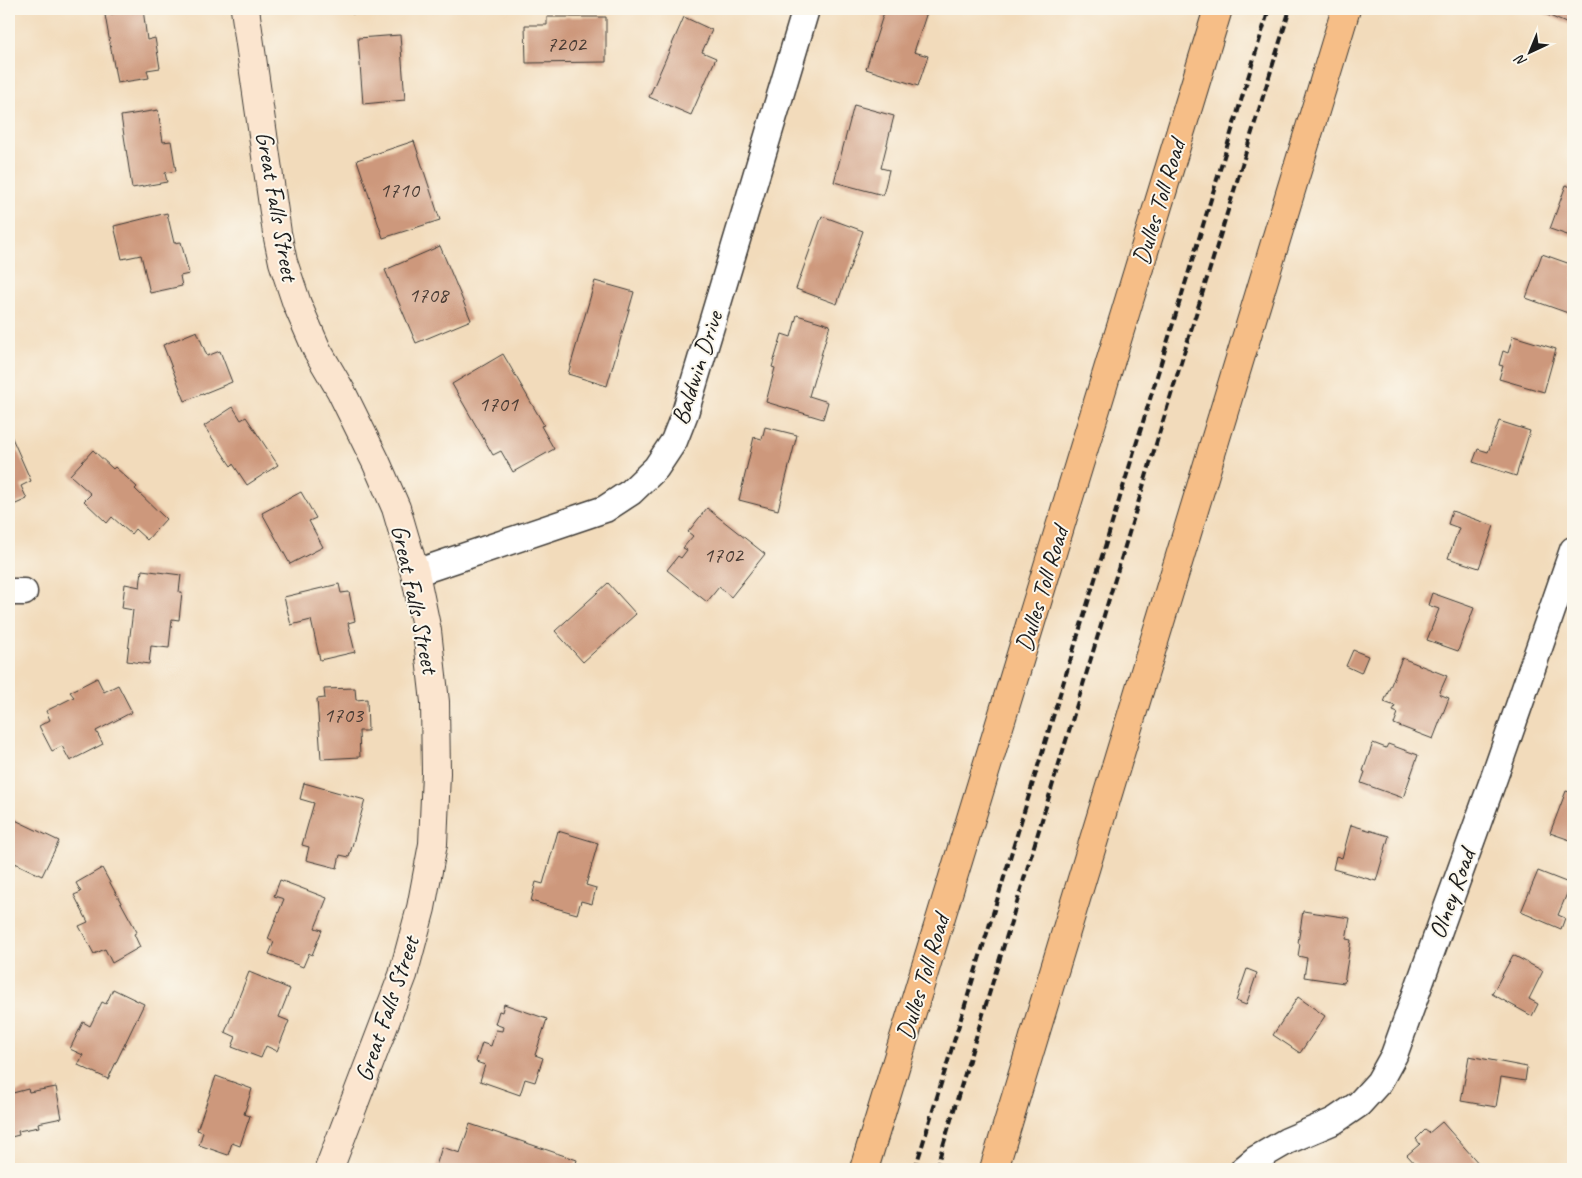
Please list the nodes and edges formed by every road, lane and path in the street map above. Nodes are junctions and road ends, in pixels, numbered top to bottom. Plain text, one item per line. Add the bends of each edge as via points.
1 (245, 9) edge
2 (806, 9) edge
3 (1218, 9) edge
4 (1346, 9) edge
5 (1573, 550) edge
6 (415, 572) junction
7 (329, 1169) edge
8 (864, 1169) edge
9 (994, 1169) edge
10 (1244, 1169) edge

1 - 6 main road, Great Falls Street via 283,262 317,350 341,391 396,508
2 - 6 street, Baldwin Drive via 685,413 674,441 656,468 631,492 605,509
3 - 8 highway, Dulles Toll Road
4 - 9 highway
5 - 10 street, Olney Road via 1394,1055 1379,1082 1359,1104 1334,1121 1256,1158
6 - 7 main road, Great Falls Street via 427,631 435,702 433,844 421,908 403,975

